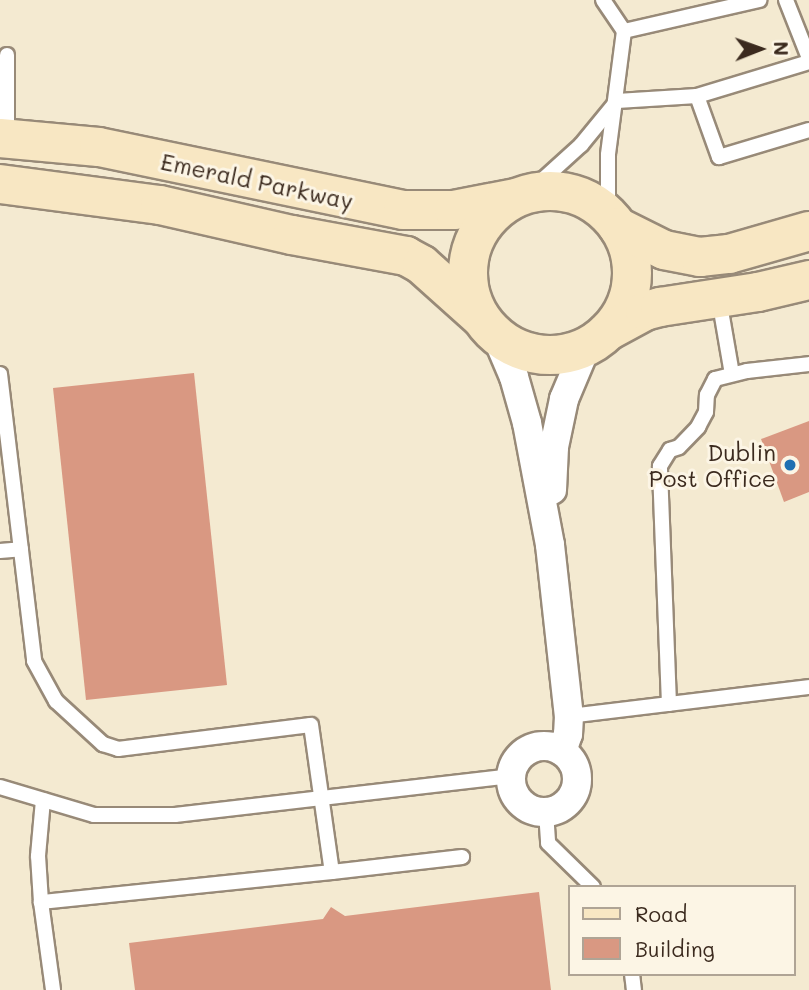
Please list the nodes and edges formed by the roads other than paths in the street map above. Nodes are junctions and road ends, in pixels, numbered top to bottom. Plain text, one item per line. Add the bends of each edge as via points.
1 (603, 0) edge
2 (759, 0) edge
3 (786, 0) edge
4 (624, 31) junction
5 (7, 55) dead end
6 (809, 60) edge
7 (697, 96) junction
8 (617, 101) junction
9 (809, 130) edge
10 (4, 138) edge
11 (0, 185) edge
12 (521, 195) junction
13 (613, 221) junction
14 (809, 231) edge
15 (809, 279) edge
16 (719, 298) junction
17 (489, 328) junction
18 (597, 339) junction
19 (809, 364) edge
20 (0, 374) edge
21 (732, 374) junction
22 (550, 545) junction
23 (21, 549) junction
24 (0, 551) edge
25 (809, 687) edge
26 (669, 704) junction
27 (569, 716) junction
28 (562, 751) junction
29 (511, 776) junction
30 (0, 787) edge
31 (324, 798) junction
32 (43, 800) junction
33 (546, 812) junction
34 (462, 857) dead end
35 (332, 872) junction
36 (591, 885) edge
37 (41, 902) junction
38 (52, 990) edge

1 - 4 lane
2 - 4 lane
3 - 6 lane
4 - 8 lane
5 - 10 lane
6 - 7 lane
7 - 8 lane
7 - 9 lane via 719,157
8 - 12 lane via 581,145
8 - 13 lane via 608,155
10 - 12 main road, Emerald Parkway via 110,149 403,210 454,210
11 - 17 main road, Emerald Parkway via 160,205 406,256 465,300
12 - 13 main road via 545,190 571,193 595,204
12 - 17 main road via 495,212 480,229 469,259 470,290
13 - 14 main road via 664,250 701,257 729,254
13 - 18 main road via 626,241 632,273 626,304
15 - 16 main road
16 - 18 main road via 645,311
16 - 21 lane
17 - 18 main road via 518,349 541,355 564,354
17 - 22 street via 514,377 527,423
18 - 22 street via 564,399 554,447
19 - 21 lane
20 - 23 lane
21 - 26 lane via 715,379 698,427 670,450 660,466
22 - 27 street
23 - 24 lane
23 - 31 lane via 34,661 56,701 103,744 118,749 311,725
25 - 26 lane
26 - 27 lane
27 - 28 street
28 - 29 street via 551,746 529,749 513,765
28 - 33 street via 574,765 577,784 567,803
29 - 31 lane
29 - 33 street via 516,798
30 - 32 lane
31 - 32 lane via 161,815 94,815
31 - 35 lane
32 - 37 lane via 37,856
33 - 36 lane via 548,843
34 - 35 lane
35 - 37 lane
37 - 38 lane

